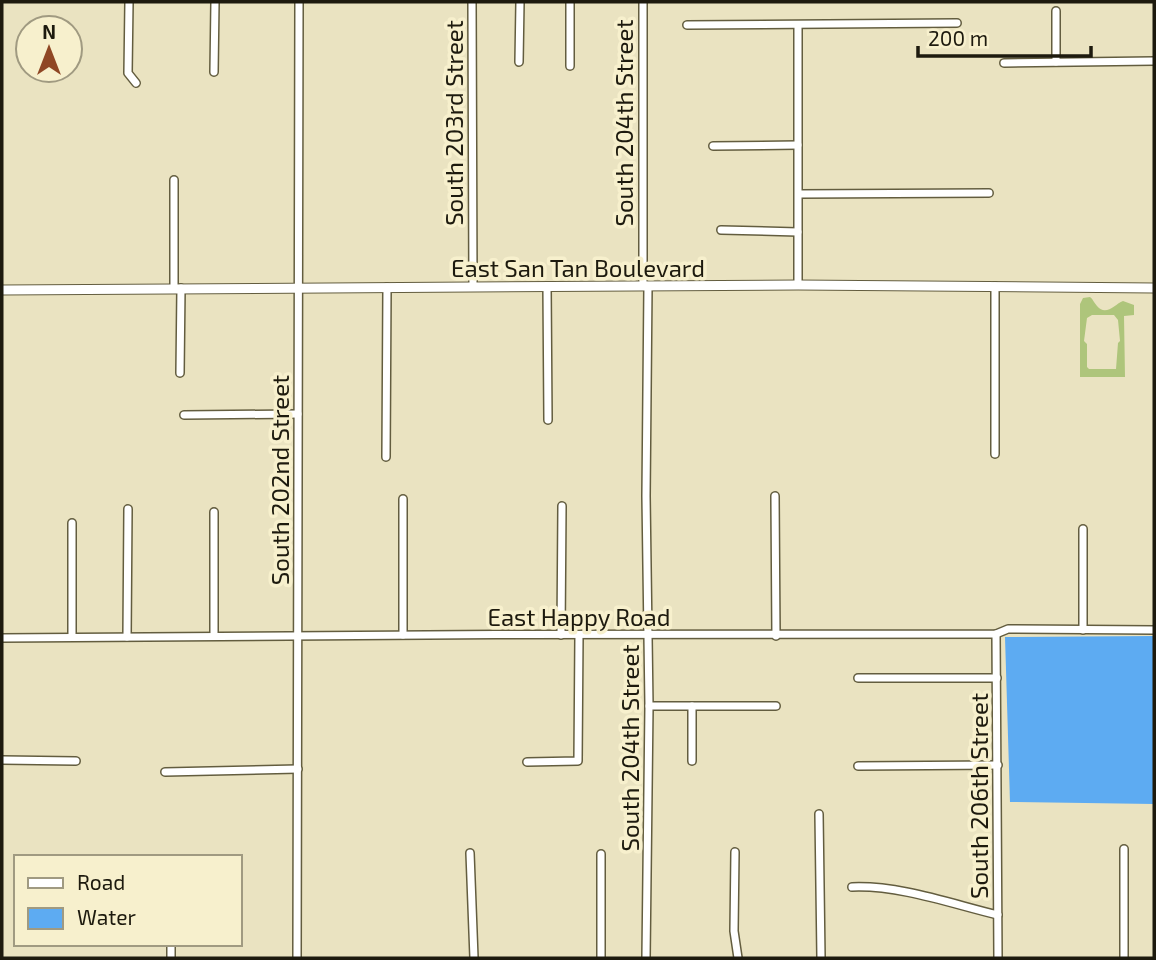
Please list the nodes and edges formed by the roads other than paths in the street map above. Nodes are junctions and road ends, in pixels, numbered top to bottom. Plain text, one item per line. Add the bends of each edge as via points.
1 (129, 2) edge
2 (215, 2) edge
3 (299, 2) edge
4 (472, 2) edge
5 (520, 2) edge
6 (570, 2) edge
7 (643, 2) edge
8 (1056, 11) dead end
9 (957, 23) dead end
10 (687, 25) dead end
11 (798, 25) junction
12 (1154, 61) edge
13 (519, 62) dead end
14 (1004, 62) dead end
15 (1056, 62) junction
16 (570, 66) dead end
17 (214, 72) dead end
18 (136, 83) dead end
19 (799, 145) junction
20 (713, 146) dead end
21 (174, 180) dead end
22 (989, 193) dead end
23 (799, 194) junction
24 (721, 230) dead end
25 (798, 232) junction
26 (798, 285) junction
27 (547, 286) junction
28 (645, 286) junction
29 (995, 286) junction
30 (300, 287) junction
31 (387, 287) junction
32 (473, 287) junction
33 (177, 288) junction
34 (1154, 288) edge
35 (2, 290) edge
36 (180, 373) dead end
37 (298, 414) junction
38 (184, 415) dead end
39 (548, 420) dead end
40 (995, 454) dead end
41 (386, 457) dead end
42 (775, 496) dead end
43 (403, 499) dead end
44 (562, 506) dead end
45 (128, 509) dead end
46 (214, 512) dead end
47 (72, 523) dead end
48 (1083, 529) dead end
49 (1083, 630) junction
50 (1154, 630) edge
51 (297, 634) junction
52 (996, 634) junction
53 (214, 635) junction
54 (403, 635) junction
55 (561, 635) junction
56 (579, 635) junction
57 (648, 635) junction
58 (776, 636) junction
59 (72, 637) junction
60 (127, 637) junction
61 (2, 638) edge
62 (858, 678) dead end
63 (997, 678) junction
64 (649, 706) junction
65 (692, 706) junction
66 (776, 706) dead end
67 (2, 760) edge
68 (76, 761) dead end
69 (692, 761) dead end
70 (527, 762) dead end
71 (998, 765) junction
72 (858, 766) dead end
73 (298, 769) junction
74 (165, 772) dead end
75 (819, 814) dead end
76 (1124, 849) dead end
77 (735, 852) dead end
78 (470, 853) dead end
79 (601, 854) dead end
80 (852, 887) dead end
81 (998, 915) junction
82 (297, 958) edge
83 (474, 958) edge
84 (601, 958) edge
85 (646, 958) edge
86 (738, 958) edge
87 (821, 958) edge
88 (998, 958) edge
89 (1124, 958) edge

1 - 18 street via 128,73
2 - 17 street
3 - 30 street, South 202nd Street
4 - 32 street, South 203rd Street
5 - 13 street
6 - 16 street
7 - 28 street, South 204th Street
8 - 15 street
9 - 11 street
10 - 11 street
11 - 19 street
12 - 15 street
14 - 15 street
19 - 20 street
19 - 23 street
21 - 33 street
22 - 23 street
23 - 25 street
24 - 25 street
25 - 26 street
26 - 28 street, East San Tan Boulevard
26 - 29 street, East San Tan Boulevard
27 - 28 street, East San Tan Boulevard
27 - 32 street, East San Tan Boulevard
27 - 39 street
28 - 57 street, South 204th Street
29 - 34 street, East San Tan Boulevard
29 - 40 street
30 - 31 street, East San Tan Boulevard
30 - 33 street, East San Tan Boulevard
30 - 37 street, South 202nd Street
31 - 32 street, East San Tan Boulevard
31 - 41 street
33 - 35 street, East San Tan Boulevard
33 - 36 street
37 - 38 street
37 - 51 street, South 202nd Street
42 - 58 street
43 - 54 street
44 - 55 street
45 - 60 street
46 - 53 street
47 - 59 street
48 - 49 street
49 - 50 street, East Happy Road
49 - 52 street, East Happy Road via 1008,629
51 - 53 street, East Happy Road
51 - 54 street, East Happy Road
51 - 73 street, South 202nd Street
52 - 58 street, East Happy Road
52 - 63 street, South 206th Street
53 - 60 street, East Happy Road
54 - 55 street, East Happy Road
55 - 56 street, East Happy Road
56 - 57 street, East Happy Road
56 - 70 street via 578,761
57 - 58 street, East Happy Road
57 - 64 street, South 204th Street
59 - 60 street, East Happy Road
59 - 61 street, East Happy Road
62 - 63 street
63 - 71 street, South 206th Street
64 - 65 street
64 - 85 street, South 204th Street
65 - 66 street
65 - 69 street
67 - 68 street
71 - 72 street
71 - 81 street, South 206th Street
73 - 74 street
73 - 82 street, South 202nd Street
75 - 87 street
76 - 89 street
77 - 86 street
78 - 83 street
79 - 84 street
80 - 81 street via 911,894
81 - 88 street, South 206th Street

